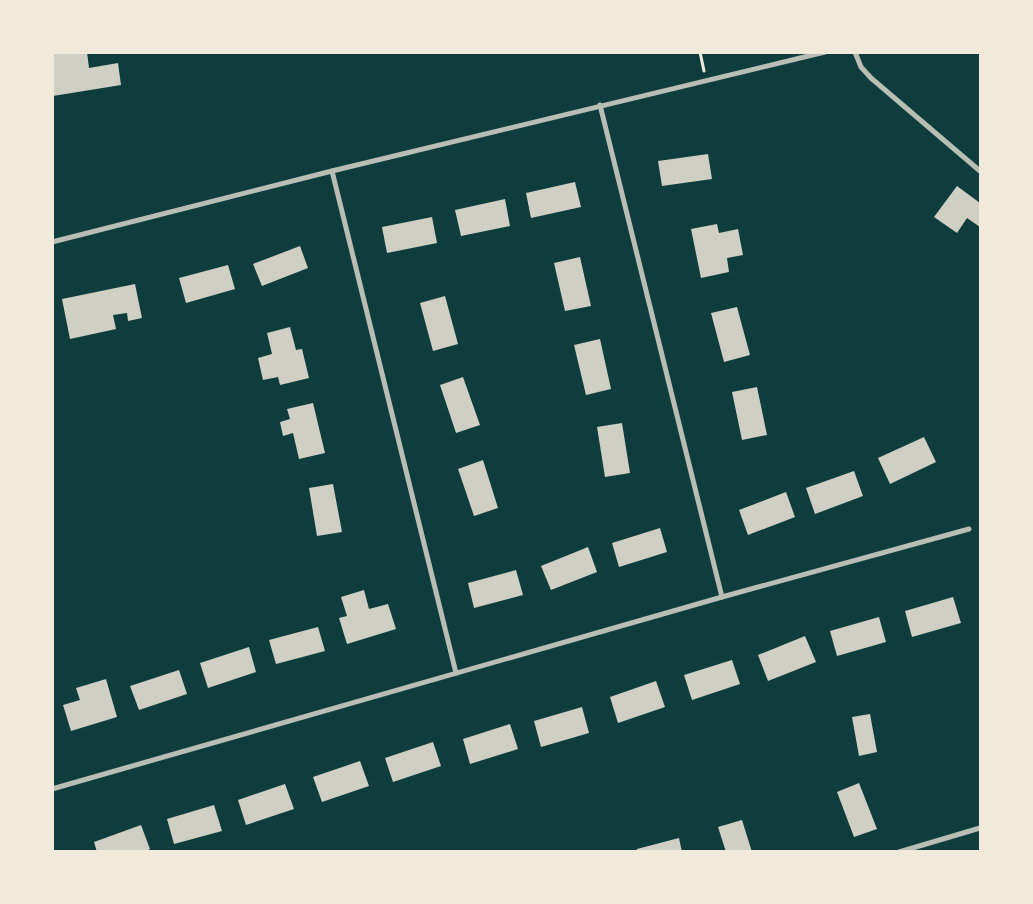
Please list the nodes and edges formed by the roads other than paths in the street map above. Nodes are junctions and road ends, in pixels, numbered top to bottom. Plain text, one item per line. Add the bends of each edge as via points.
1 (825, 52) edge
2 (854, 52) edge
3 (600, 105) junction
4 (980, 170) edge
5 (332, 171) junction
6 (52, 242) edge
7 (969, 529) dead end
8 (722, 596) junction
9 (456, 673) junction
10 (52, 789) edge
11 (980, 828) edge
12 (899, 852) edge

1 - 3 street
2 - 4 street via 871,78
3 - 5 street
3 - 8 street
5 - 6 street
5 - 9 street
7 - 8 street
8 - 9 street
9 - 10 street
11 - 12 street

